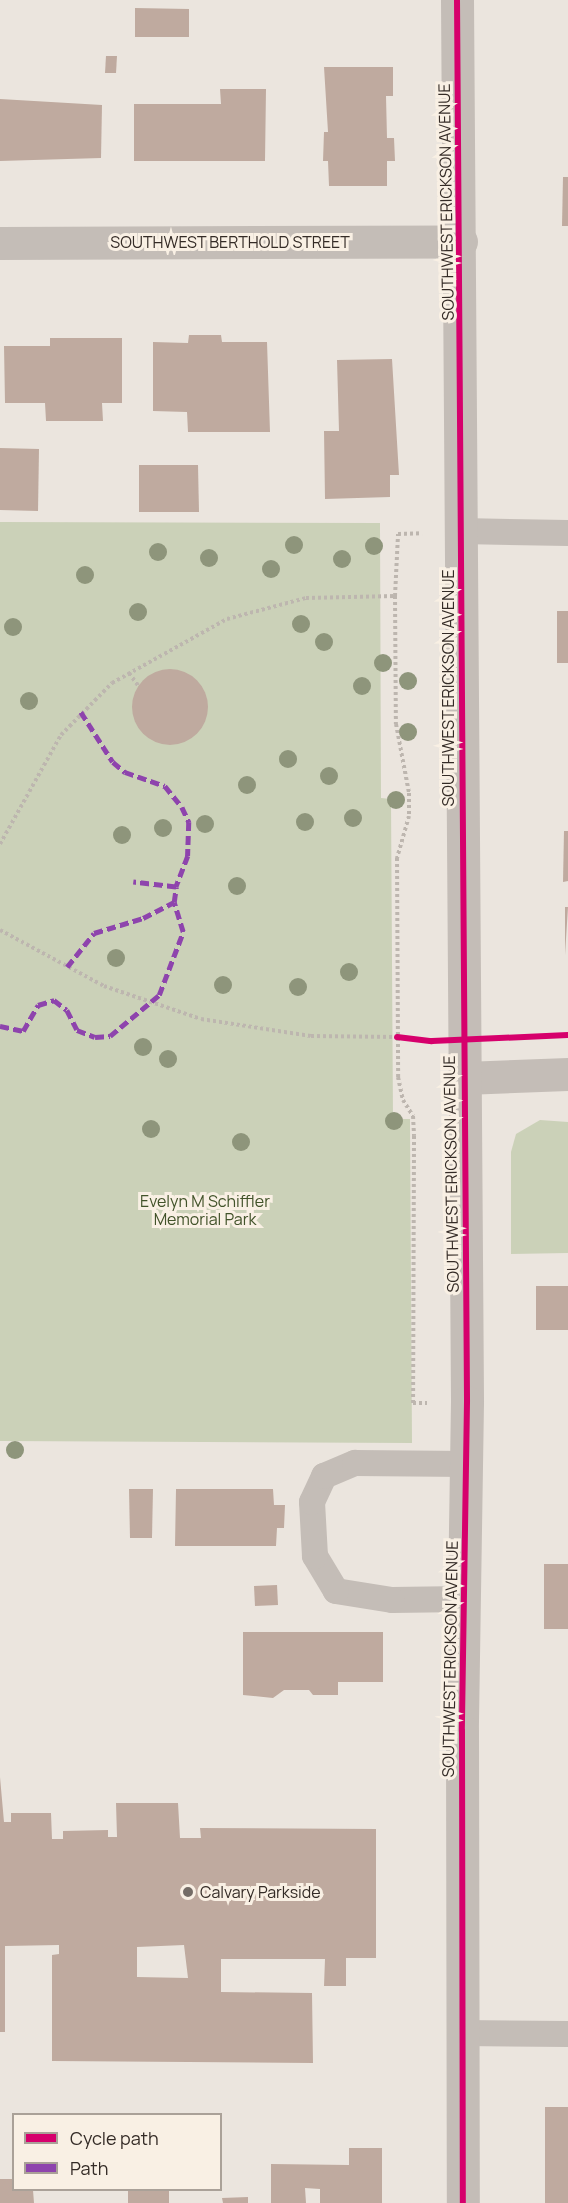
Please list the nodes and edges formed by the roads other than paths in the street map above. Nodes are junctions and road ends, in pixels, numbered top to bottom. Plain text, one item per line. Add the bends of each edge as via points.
1 (457, 0) edge
2 (461, 241) junction
3 (0, 243) edge
4 (461, 531) junction
5 (568, 533) edge
6 (568, 1074) edge
7 (464, 1078) junction
8 (466, 1464) junction
9 (464, 1599) junction
10 (462, 2033) junction
11 (568, 2034) edge
12 (463, 2203) edge

1 - 2 street, SOUTHWEST ERICKSON AVENUE
2 - 3 street, SOUTHWEST BERTHOLD STREET
2 - 4 street, SOUTHWEST ERICKSON AVENUE
4 - 5 lane
4 - 7 street, SOUTHWEST ERICKSON AVENUE
6 - 7 street
7 - 8 street, SOUTHWEST ERICKSON AVENUE
8 - 9 street, SOUTHWEST ERICKSON AVENUE
8 - 9 lane via 355,1463 324,1476 312,1502 315,1556 336,1591 392,1600
9 - 10 street, SOUTHWEST ERICKSON AVENUE
10 - 11 lane
10 - 12 street, SOUTHWEST ERICKSON AVENUE

